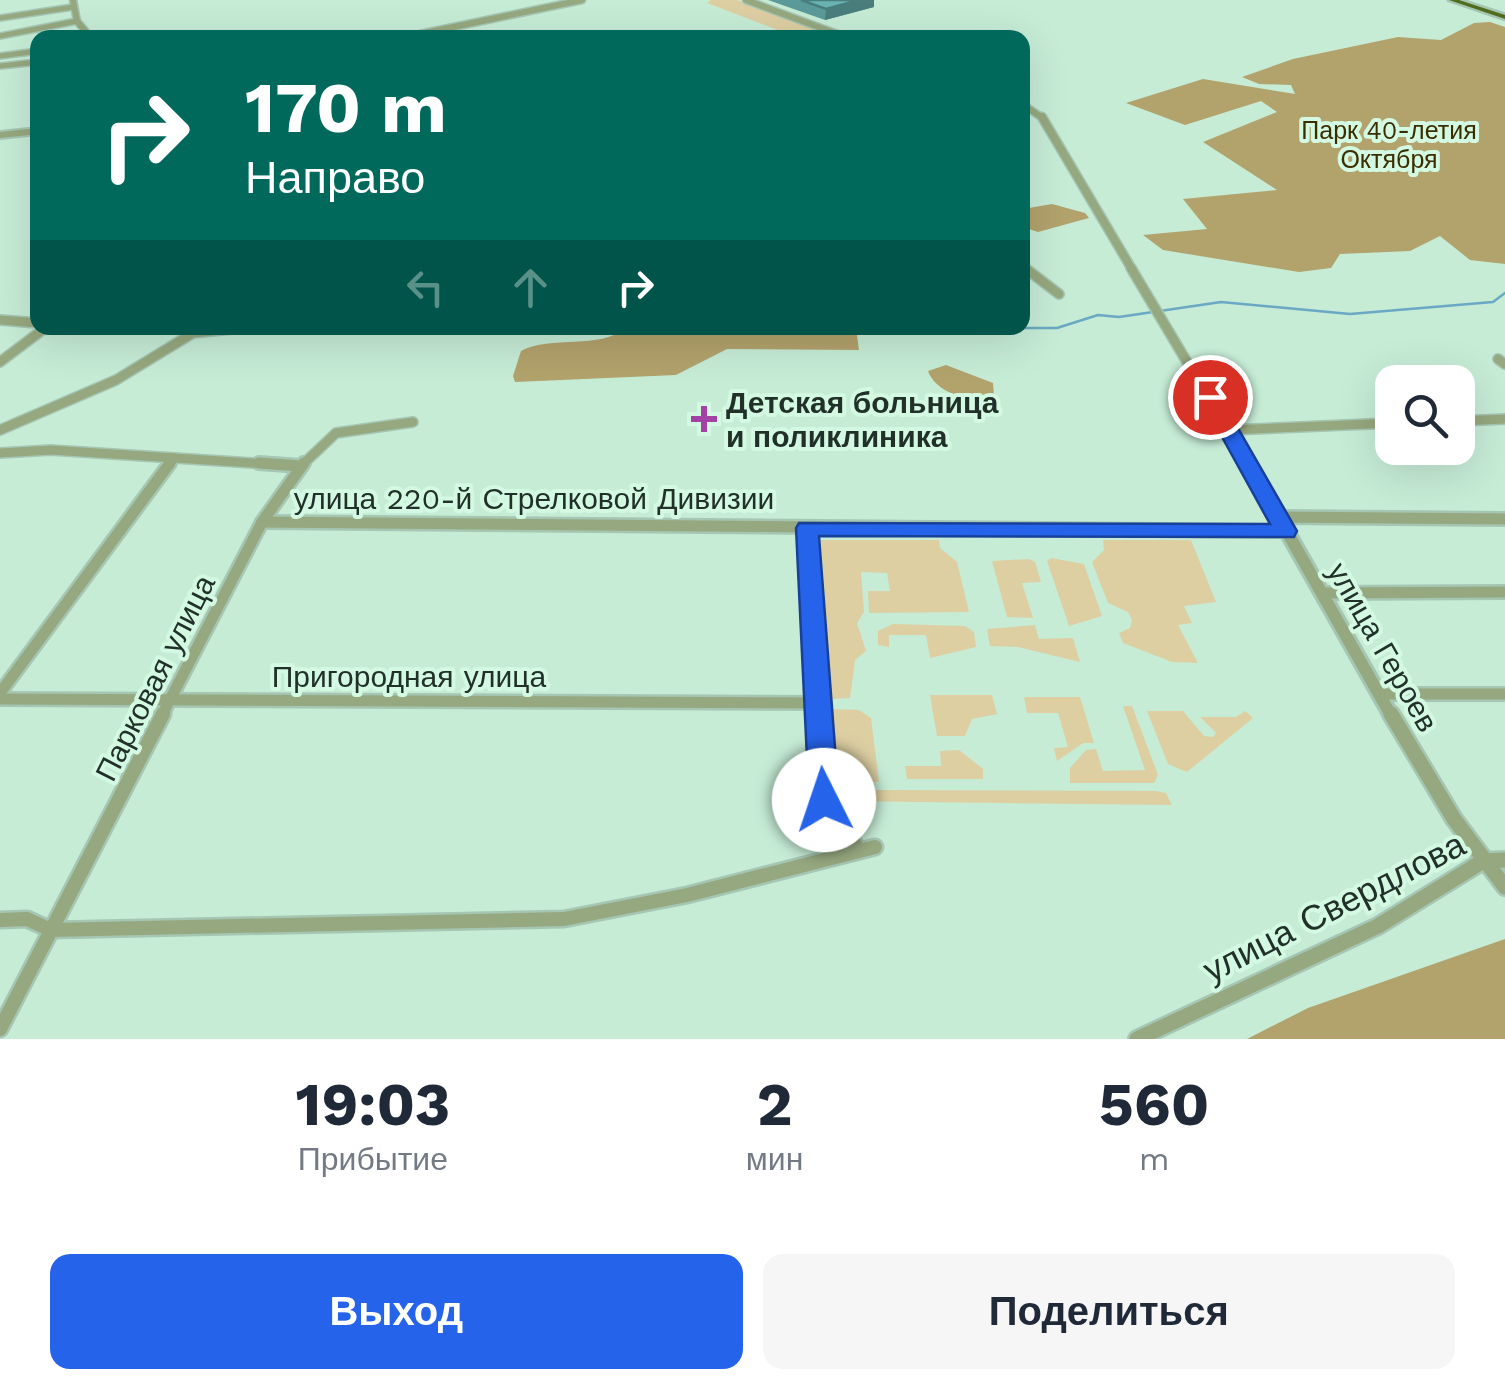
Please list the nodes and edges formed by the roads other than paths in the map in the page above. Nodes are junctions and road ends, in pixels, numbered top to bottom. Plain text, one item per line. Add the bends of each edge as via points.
1 (582, 0) edge
2 (746, 0) edge
3 (1452, 0) edge
4 (73, 4) edge
5 (1505, 16) edge
6 (0, 18) edge
7 (77, 20) junction
8 (85, 30) edge
9 (438, 30) edge
10 (827, 30) edge
11 (0, 36) edge
12 (30, 52) edge
13 (0, 56) edge
14 (30, 63) edge
15 (0, 66) edge
16 (1030, 109) edge
17 (30, 132) edge
18 (0, 134) edge
19 (1030, 272) edge
20 (1058, 294) dead end
21 (0, 320) edge
22 (30, 322) edge
23 (36, 335) edge
24 (190, 335) edge
25 (0, 362) edge
26 (1505, 419) edge
27 (1475, 420) edge
28 (414, 422) dead end
29 (1375, 424) edge
30 (0, 430) edge
31 (1230, 430) junction
32 (0, 453) edge
33 (174, 458) junction
34 (302, 466) junction
35 (1277, 517) junction
36 (1505, 519) edge
37 (262, 522) junction
38 (807, 528) junction
39 (1286, 531) junction
40 (1324, 592) junction
41 (1505, 592) edge
42 (1380, 694) junction
43 (1505, 694) edge
44 (0, 696) edge
45 (173, 700) junction
46 (818, 703) junction
47 (875, 846) dead end
48 (858, 850) junction
49 (1505, 860) edge
50 (1483, 861) junction
51 (1505, 887) edge
52 (0, 920) edge
53 (51, 930) junction
54 (0, 1029) edge
55 (1137, 1039) edge

1 - 9 street
2 - 10 street
3 - 5 highway
4 - 6 street
4 - 7 street
7 - 8 street
7 - 11 street
12 - 13 street
14 - 15 street
16 - 31 street, улица Героев via 1044,117
17 - 18 street
19 - 20 street
21 - 22 street
23 - 25 street
24 - 30 street via 116,380
26 - 27 street
28 - 34 street, Парковая улица via 336,433
29 - 31 street
31 - 35 street, улица Героев
32 - 33 street
33 - 34 street
33 - 44 street
34 - 37 street, Парковая улица
35 - 36 street
35 - 39 street, улица Героев
37 - 38 street, улица 220-й Стрелковой Дивизии
37 - 45 street, Парковая улица
38 - 39 street, улица 220-й Стрелковой Дивизии
38 - 46 street
39 - 40 street, улица Героев
40 - 41 street
40 - 42 street, улица Героев
42 - 43 street
42 - 50 street, улица Героев
44 - 45 street, Пригородная улица
45 - 46 street, Пригородная улица
45 - 53 street, Парковая улица
46 - 48 street via 824,800
47 - 48 street
48 - 53 street via 564,919
49 - 50 street, улица Свердлова
50 - 51 street, улица Героев
50 - 55 street, улица Свердлова via 1378,926
52 - 53 street via 27,919
53 - 54 street, Парковая улица

